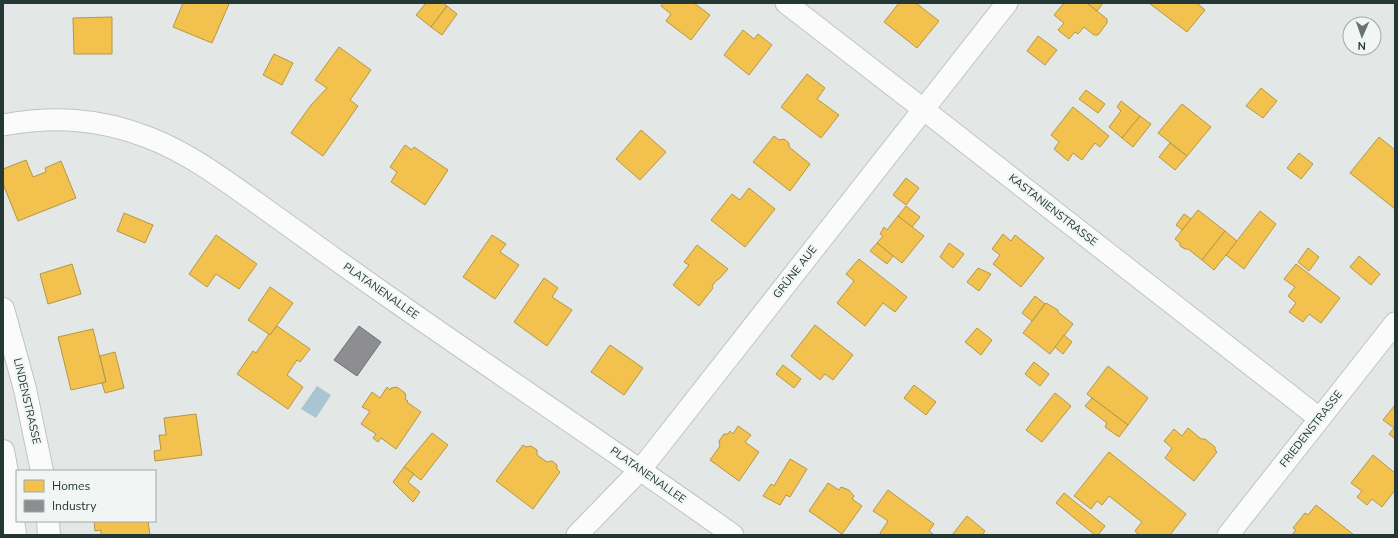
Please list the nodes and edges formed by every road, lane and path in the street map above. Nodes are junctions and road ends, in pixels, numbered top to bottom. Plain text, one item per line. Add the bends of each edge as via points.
1 (786, 3) edge
2 (1007, 3) edge
3 (923, 109) junction
4 (3, 125) edge
5 (3, 309) edge
6 (1395, 323) edge
7 (1319, 418) junction
8 (3, 451) edge
9 (641, 469) junction
10 (42, 470) edge
11 (48, 522) edge
12 (15, 535) edge
13 (49, 535) edge
14 (577, 535) edge
15 (733, 535) edge
16 (1228, 535) edge

1 - 3 street, KASTANIENSTRASSE
2 - 3 street, GRÜNE AUE
3 - 7 street, KASTANIENSTRASSE
3 - 9 street, GRÜNE AUE
4 - 9 street, PLATANENALLEE via 25,121 71,119 112,125 148,137 182,153
5 - 10 street, LINDENSTRASSE via 25,389
6 - 7 street, FRIEDENSTRASSE
7 - 16 street, FRIEDENSTRASSE
8 - 12 street
9 - 14 street, GRÜNE AUE
9 - 15 street, PLATANENALLEE
11 - 13 street

